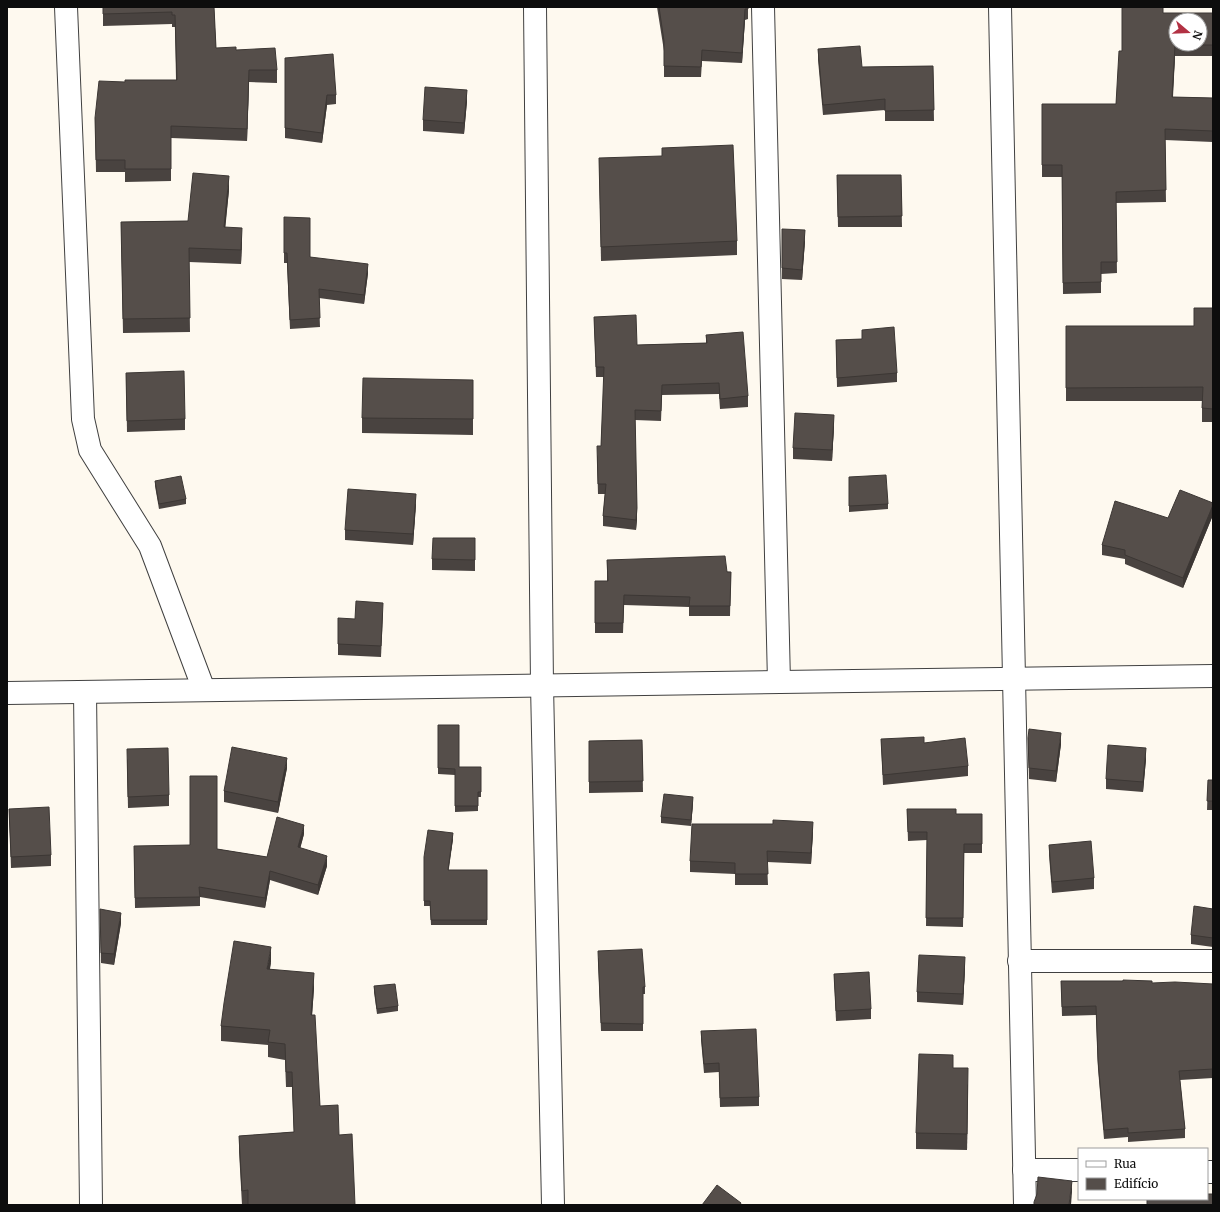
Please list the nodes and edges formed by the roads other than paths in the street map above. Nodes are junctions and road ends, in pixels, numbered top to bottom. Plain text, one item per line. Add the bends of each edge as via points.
1 (66, 7) edge
2 (535, 7) edge
3 (763, 7) edge
4 (1000, 7) edge
5 (1213, 676) edge
6 (1014, 679) junction
7 (779, 682) junction
8 (542, 686) junction
9 (204, 690) junction
10 (85, 692) junction
11 (7, 693) edge
12 (1019, 961) junction
13 (1213, 961) edge
14 (1024, 1170) junction
15 (1078, 1170) edge
16 (91, 1205) edge
17 (553, 1205) edge
18 (1025, 1205) edge

1 - 9 street via 83,419 90,450 150,546
2 - 8 street
3 - 7 street
4 - 6 street
5 - 6 street
6 - 7 street
6 - 12 street
7 - 8 street
8 - 9 street
8 - 17 street
9 - 10 street
10 - 11 street
10 - 16 street
12 - 13 street
12 - 14 street
14 - 15 street
14 - 18 street

